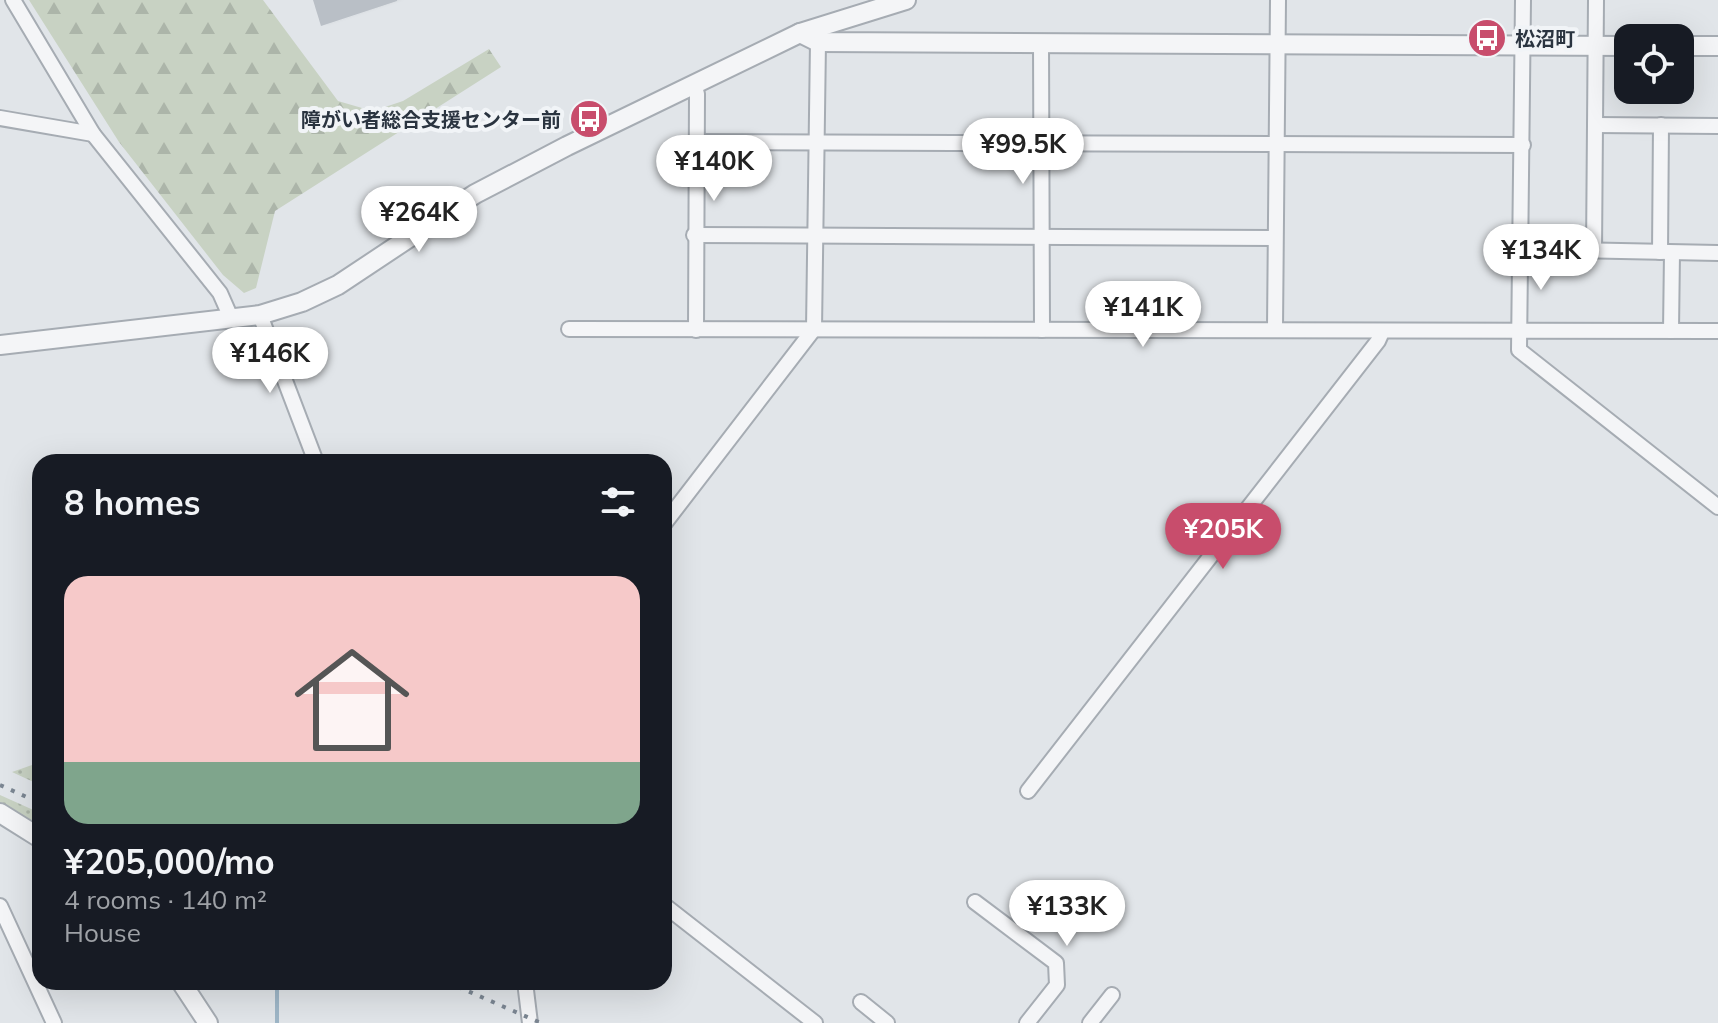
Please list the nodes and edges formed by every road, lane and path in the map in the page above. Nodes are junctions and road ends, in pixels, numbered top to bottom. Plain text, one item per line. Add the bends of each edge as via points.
1 (13, 0) edge
2 (906, 0) edge
3 (1278, 0) edge
4 (1523, 0) edge
5 (1596, 0) edge
6 (800, 33) junction
7 (818, 42) junction
8 (1041, 43) junction
9 (1277, 44) junction
10 (1524, 45) junction
11 (1596, 46) junction
12 (1614, 46) edge
13 (1694, 46) edge
14 (1718, 46) edge
15 (694, 83) junction
16 (0, 118) edge
17 (1595, 125) junction
18 (1661, 125) junction
19 (1718, 126) edge
20 (93, 134) junction
21 (697, 142) junction
22 (817, 142) junction
23 (1277, 143) junction
24 (1042, 144) junction
25 (1523, 145) junction
26 (694, 235) junction
27 (815, 236) junction
28 (1042, 238) junction
29 (1275, 238) junction
30 (1522, 249) junction
31 (1594, 251) junction
32 (1666, 252) junction
33 (1718, 253) edge
34 (260, 315) junction
35 (231, 318) junction
36 (1275, 328) junction
37 (569, 329) dead end
38 (814, 329) junction
39 (696, 330) junction
40 (1042, 330) junction
41 (1522, 330) junction
42 (1671, 331) junction
43 (1718, 331) edge
44 (1382, 332) junction
45 (0, 345) edge
46 (313, 454) edge
47 (1718, 507) edge
48 (672, 514) edge
49 (1028, 791) dead end
50 (0, 813) edge
51 (32, 833) edge
52 (975, 902) dead end
53 (0, 906) edge
54 (672, 911) edge
55 (32, 975) edge
56 (39, 990) edge
57 (186, 990) edge
58 (526, 990) edge
59 (1112, 995) dead end
60 (861, 1002) dead end
61 (54, 1023) edge
62 (208, 1023) edge
63 (530, 1023) edge
64 (815, 1023) edge
65 (887, 1023) edge
66 (1027, 1023) edge
67 (1090, 1023) edge

1 - 20 street
2 - 6 street
3 - 9 street
4 - 10 street
5 - 11 street
6 - 7 street
6 - 15 street
7 - 8 street
7 - 22 street
8 - 9 street
8 - 24 street
9 - 10 street
9 - 23 street
10 - 11 street
10 - 25 street
11 - 12 street
11 - 17 street
13 - 14 street
15 - 21 street
15 - 34 street via 475,194 322,293
16 - 20 street
17 - 18 street
17 - 31 street
18 - 19 street
18 - 32 street
20 - 35 street via 220,293
21 - 22 street
21 - 26 street
22 - 24 street
22 - 27 street
23 - 24 street
23 - 25 street
23 - 29 street
24 - 28 street
25 - 30 street
26 - 27 street
26 - 39 street
27 - 28 street
27 - 38 street
28 - 29 street
28 - 40 street
29 - 36 street
30 - 31 street
30 - 41 street
31 - 32 street
32 - 33 street
32 - 42 street
34 - 35 street
34 - 46 street
35 - 45 street
36 - 40 street
36 - 44 street
37 - 39 street
38 - 39 street
38 - 40 street
38 - 48 street
41 - 42 street
41 - 44 street
41 - 47 street via 1519,350
42 - 43 street
44 - 49 street
50 - 51 street
52 - 66 street via 1056,963 1057,985
53 - 55 street
54 - 64 street
56 - 61 street
57 - 62 street
58 - 63 street
59 - 67 street
60 - 65 street

